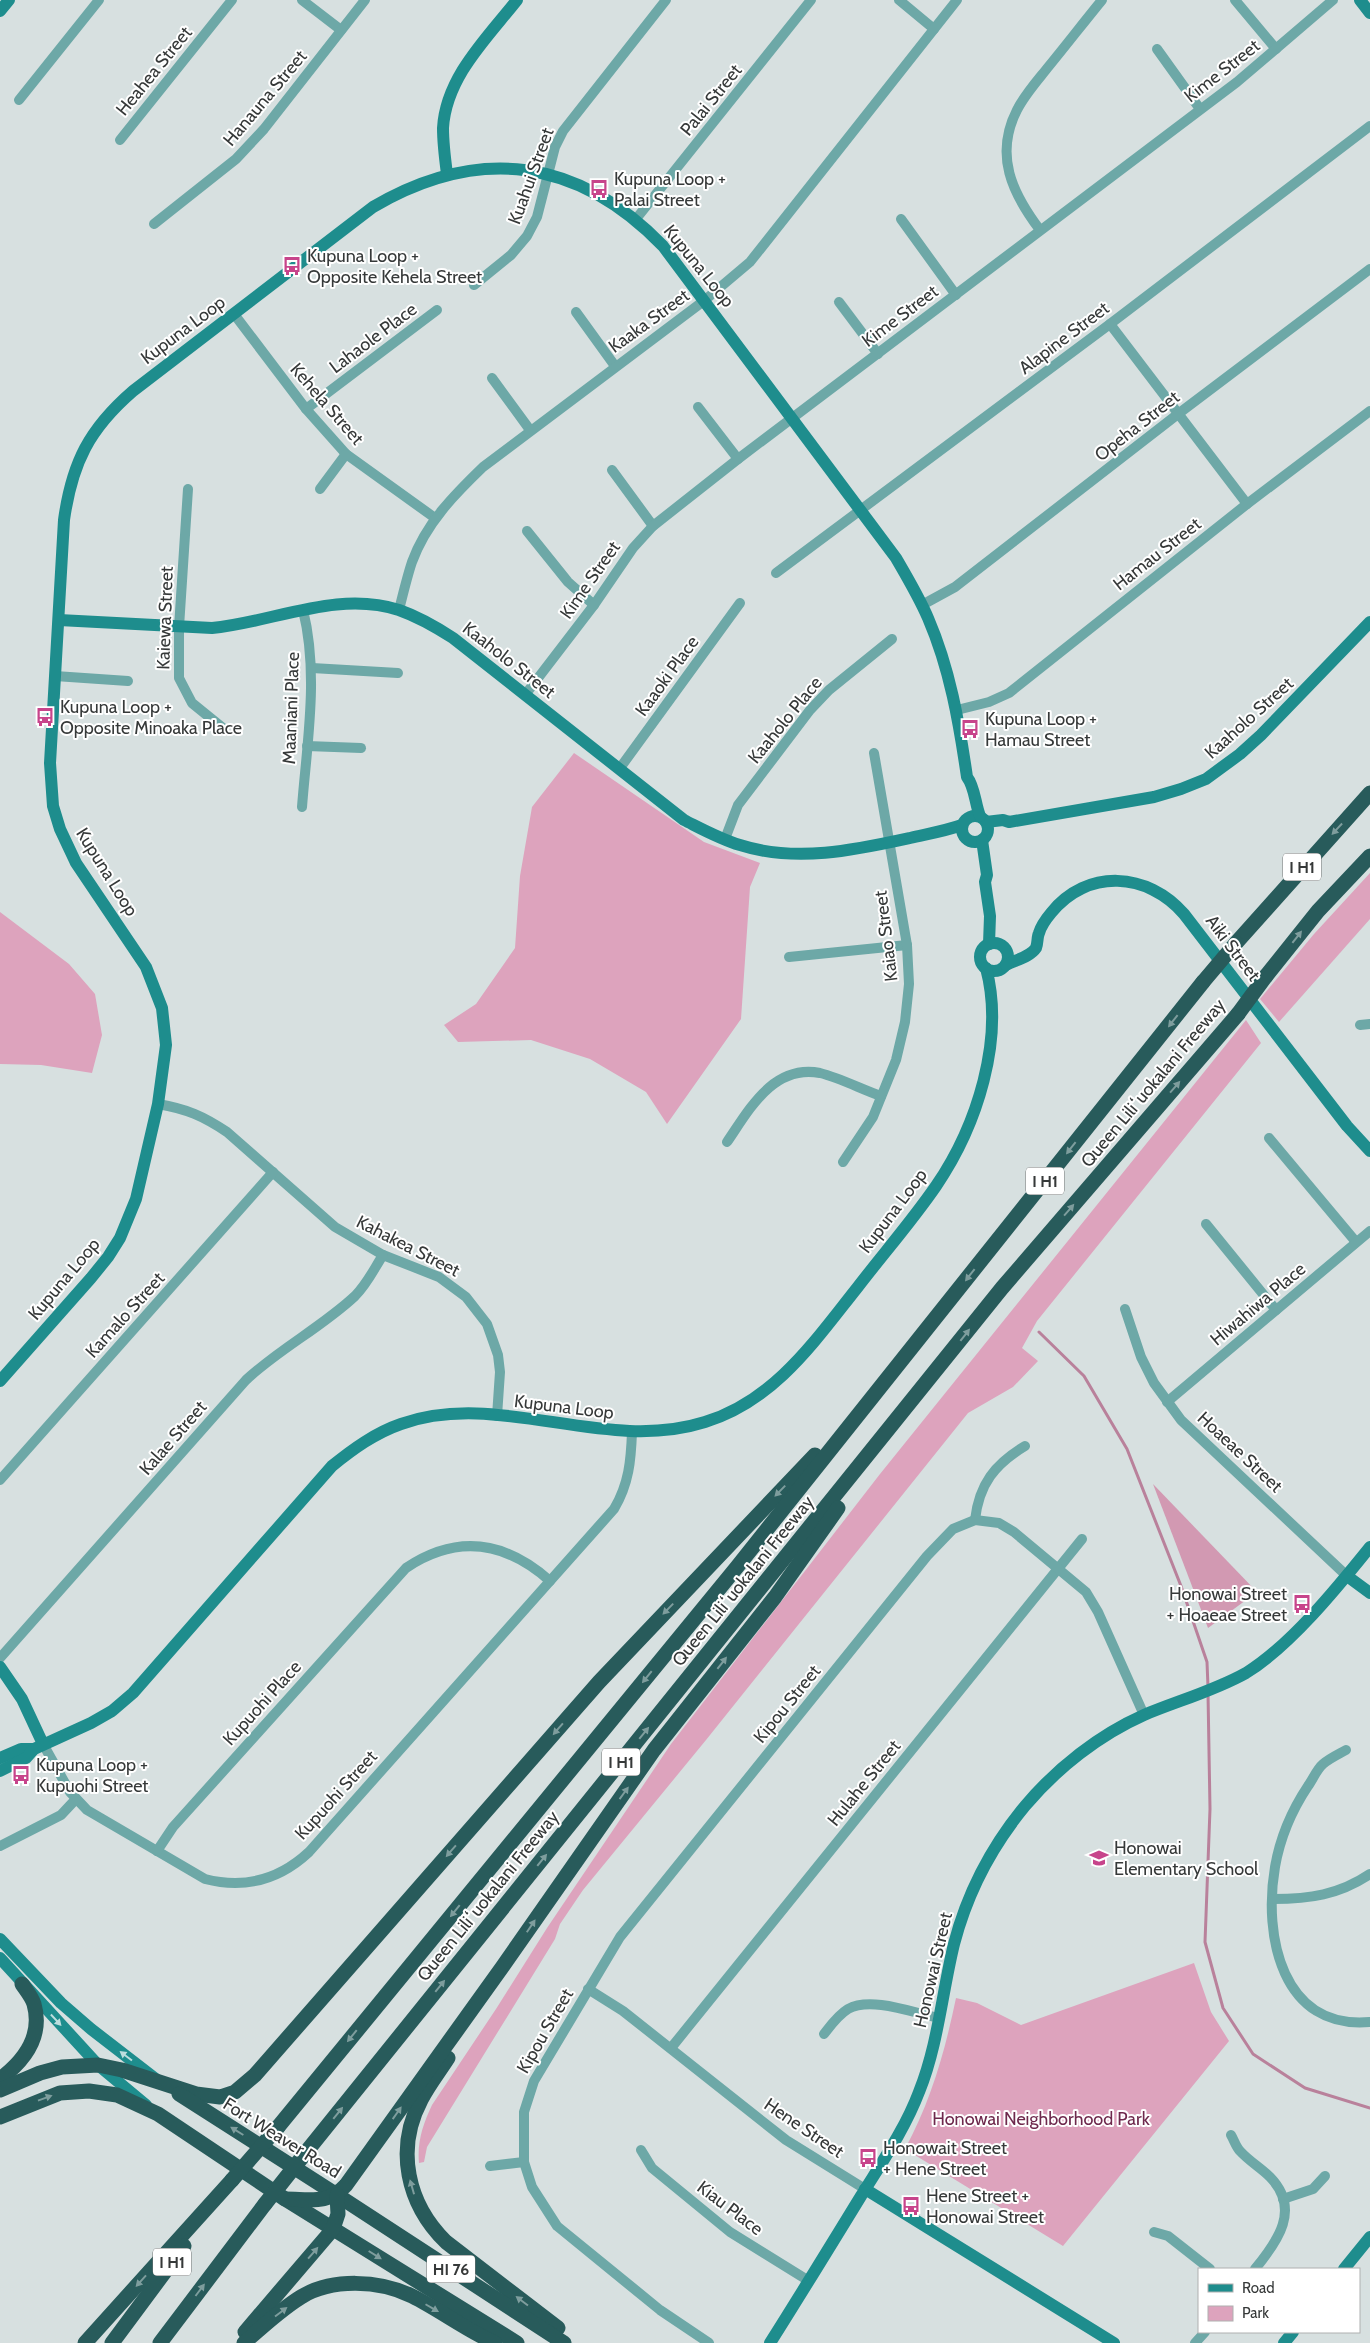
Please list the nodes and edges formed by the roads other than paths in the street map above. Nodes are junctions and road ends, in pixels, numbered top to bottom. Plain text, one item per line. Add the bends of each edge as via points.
1 (9, 0) edge
2 (99, 0) edge
3 (232, 0) edge
4 (302, 0) edge
5 (365, 0) edge
6 (517, 0) edge
7 (666, 0) edge
8 (811, 0) edge
9 (898, 0) edge
10 (957, 0) edge
11 (1102, 0) edge
12 (1235, 0) edge
13 (1333, 0) edge
14 (1360, 0) edge
15 (0, 12) edge
16 (1370, 13) edge
17 (934, 29) junction
18 (341, 30) junction
19 (1157, 49) dead end
20 (1276, 49) junction
21 (20, 100) dead end
22 (1200, 109) junction
23 (1370, 126) edge
24 (120, 140) dead end
25 (448, 174) junction
26 (548, 175) junction
27 (636, 219) junction
28 (901, 219) dead end
29 (154, 224) dead end
30 (1040, 230) junction
31 (1370, 269) edge
32 (474, 285) dead end
33 (956, 295) junction
34 (705, 300) junction
35 (838, 302) dead end
36 (437, 310) dead end
37 (576, 312) dead end
38 (234, 314) junction
39 (1110, 324) junction
40 (878, 354) junction
41 (615, 366) junction
42 (492, 378) dead end
43 (698, 407) dead end
44 (306, 410) junction
45 (1370, 411) edge
46 (1178, 414) junction
47 (792, 418) junction
48 (530, 430) junction
49 (346, 454) junction
50 (738, 459) junction
51 (612, 470) dead end
52 (188, 489) dead end
53 (320, 489) dead end
54 (1246, 504) junction
55 (861, 510) junction
56 (435, 518) junction
57 (653, 526) junction
58 (527, 531) dead end
59 (776, 573) dead end
60 (740, 603) dead end
61 (594, 605) junction
62 (922, 605) junction
63 (304, 610) junction
64 (399, 610) junction
65 (59, 620) junction
66 (1370, 622) edge
67 (179, 627) junction
68 (892, 639) dead end
69 (312, 668) junction
70 (398, 673) dead end
71 (55, 676) junction
72 (128, 680) dead end
73 (525, 695) junction
74 (958, 710) junction
75 (224, 729) dead end
76 (307, 746) junction
77 (361, 748) dead end
78 (874, 753) dead end
79 (620, 768) junction
80 (1370, 793) edge
81 (302, 807) dead end
82 (975, 829) junction
83 (725, 839) junction
84 (889, 844) junction
85 (1370, 856) edge
86 (1037, 943) junction
87 (907, 945) junction
88 (999, 946) junction
89 (789, 957) dead end
90 (1003, 967) junction
91 (986, 968) junction
92 (994, 1018) junction
93 (881, 1096) junction
94 (158, 1104) junction
95 (1268, 1138) dead end
96 (727, 1142) dead end
97 (1370, 1151) edge
98 (843, 1162) dead end
99 (273, 1172) junction
100 (1206, 1224) dead end
101 (1370, 1231) edge
102 (1356, 1242) junction
103 (383, 1255) junction
104 (1125, 1309) dead end
105 (1276, 1310) junction
106 (935, 1373) junction
107 (0, 1380) edge
108 (886, 1380) junction
109 (1167, 1402) junction
110 (496, 1416) junction
111 (632, 1432) junction
112 (1025, 1446) dead end
113 (0, 1480) edge
114 (975, 1520) junction
115 (1082, 1539) dead end
116 (1370, 1547) edge
117 (1058, 1568) junction
118 (1347, 1576) junction
119 (550, 1581) junction
120 (1370, 1593) edge
121 (0, 1658) edge
122 (0, 1667) edge
123 (1144, 1715) junction
124 (38, 1746) junction
125 (1346, 1750) dead end
126 (0, 1758) edge
127 (0, 1771) edge
128 (76, 1799) junction
129 (0, 1846) edge
130 (157, 1852) junction
131 (1370, 1874) edge
132 (1272, 1899) junction
133 (0, 1939) edge
134 (0, 1958) edge
135 (503, 1966) junction
136 (22, 1984) junction
137 (588, 1989) junction
138 (939, 2018) junction
139 (1370, 2022) edge
140 (824, 2034) dead end
141 (671, 2048) junction
142 (98, 2064) junction
143 (0, 2078) edge
144 (165, 2086) junction
145 (0, 2090) edge
146 (158, 2114) junction
147 (0, 2117) edge
148 (1231, 2134) dead end
149 (641, 2150) dead end
150 (524, 2162) junction
151 (490, 2166) dead end
152 (1325, 2176) dead end
153 (232, 2180) junction
154 (865, 2189) junction
155 (337, 2195) junction
156 (285, 2199) junction
157 (1283, 2199) junction
158 (333, 2229) junction
159 (1154, 2232) dead end
160 (1370, 2237) edge
161 (1209, 2268) edge
162 (1256, 2268) edge
163 (1345, 2268) edge
164 (809, 2281) junction
165 (1203, 2333) edge
166 (1292, 2333) edge
167 (85, 2343) edge
168 (112, 2343) edge
169 (160, 2343) edge
170 (236, 2343) edge
171 (244, 2343) edge
172 (495, 2343) edge
173 (517, 2343) edge
174 (564, 2343) edge
175 (574, 2343) edge
176 (709, 2343) edge
177 (770, 2343) edge
178 (1114, 2343) edge
179 (1195, 2343) edge
180 (1284, 2343) edge

1 - 15 street
2 - 21 street
3 - 24 street, Heahea Street
4 - 18 street
5 - 18 street, Hanauna Street
6 - 25 street via 470,60 452,92 443,127
7 - 26 street, Kuahui Street via 563,131
8 - 27 street, Palai Street
9 - 17 street
10 - 17 street, Kaaka Street
11 - 30 street via 1024,98 1011,124 1007,153 1011,182 1023,208
12 - 20 street
13 - 20 street, Kime Street
14 - 16 street
17 - 34 street, Kaaka Street via 750,262
18 - 29 street, Hanauna Street via 264,129 236,159
19 - 22 street
20 - 22 street, Kime Street
22 - 30 street, Kime Street
23 - 39 street, Alapine Street
25 - 26 street, Kupuna Loop via 494,168
25 - 38 street, Kupuna Loop via 401,191 373,207
26 - 27 street, Kupuna Loop via 587,188
26 - 32 street, Kuahui Street via 537,217 527,236 511,255
27 - 34 street, Kupuna Loop via 663,246
28 - 33 street
30 - 33 street, Kime Street
31 - 46 street, Opeha Street
33 - 40 street, Kime Street
34 - 41 street, Kaaka Street
34 - 47 street, Kupuna Loop
35 - 40 street
36 - 44 street, Lahaole Place
37 - 41 street
38 - 44 street, Kehela Street
38 - 65 street, Kupuna Loop via 114,407 85,446 75,468 65,510
39 - 46 street
39 - 55 street, Alapine Street
40 - 47 street, Kime Street
41 - 48 street, Kaaka Street
42 - 48 street
43 - 50 street
44 - 49 street, Kehela Street
45 - 54 street, Hamau Street
46 - 54 street
46 - 62 street, Opeha Street via 955,587
47 - 50 street, Kime Street
47 - 55 street, Kupuna Loop
48 - 56 street, Kaaka Street via 456,492
49 - 53 street
49 - 56 street, Kehela Street
50 - 57 street, Kime Street
51 - 57 street
52 - 67 street, Kaiewa Street
54 - 74 street, Hamau Street via 1009,693
55 - 59 street, Alapine Street
55 - 62 street, Kupuna Loop via 896,558
56 - 64 street, Kaaka Street via 412,561
57 - 61 street, Kime Street via 633,548
58 - 61 street via 563,576
60 - 79 street, Kaaoki Place
61 - 73 street, Kime Street
62 - 74 street, Kupuna Loop via 941,651
63 - 64 street, Kaaholo Street via 347,603
63 - 67 street, Kaaholo Street via 237,625
63 - 69 street, Maaniani Place
64 - 73 street, Kaaholo Street via 454,638
65 - 67 street, Kaaholo Street
65 - 71 street, Kupuna Loop
66 - 82 street, Kaaholo Street via 1261,735 1206,779 1154,797
67 - 75 street, Kaiewa Street via 178,668 182,687 198,710
68 - 83 street, Kaaholo Place via 829,690 810,710 738,805
69 - 70 street
69 - 76 street, Maaniani Place
71 - 72 street
71 - 94 street, Kupuna Loop via 50,763 53,806 68,848 136,949 156,990 165,1023 166,1045
73 - 79 street, Kaaholo Street
74 - 82 street, Kupuna Loop via 974,801
76 - 77 street
76 - 81 street, Maaniani Place
78 - 84 street, Kaiao Street
79 - 83 street, Kaaholo Street via 684,820
80 -> 108 highway, Queen Liliʻuokalani Freeway / I H1, bridge via 1203,982
82 - 84 street, Kaaholo Street
82 - 88 street, Kupuna Loop via 987,875 985,882 990,916
83 - 84 street, Kaaholo Street via 759,849 797,854 826,854
84 - 87 street, Kaiao Street
106 -> 85 highway, Queen Liliʻuokalani Freeway / I H1, bridge via 1002,1288 1238,1014 1318,911
86 - 88 street via 1021,950
86 - 90 street, Aiki Street via 1029,955
86 - 97 street, Aiki Street via 1039,932 1050,913 1082,888 1096,883 1122,881 1151,887 1165,895 1184,914 1347,1126
87 - 89 street
87 - 93 street, Kaiao Street via 909,984 905,1022 896,1060
88 - 90 street, Kupuna Loop
88 - 91 street, Kupuna Loop via 981,953
90 - 91 street via 992,971
90 - 92 street, Kupuna Loop
91 - 92 street, Kupuna Loop
92 - 111 street, Kupuna Loop via 982,1086 963,1136 937,1184 803,1356 759,1396 734,1411 677,1430
93 - 96 street via 820,1074 793,1075 762,1093
93 - 98 street, Kaiao Street via 873,1117
94 - 99 street, Kahakea Street via 188,1110 209,1120
94 - 107 street, Kupuna Loop via 136,1199 120,1238 91,1278
95 - 102 street
99 - 103 street, Kahakea Street via 335,1227
99 - 113 street, Kamalo Street
100 - 105 street
101 - 102 street, Hiwahiwa Place
102 - 105 street, Hiwahiwa Place
103 - 110 street, Kahakea Street via 440,1277 478,1310 494,1339 498,1355 500,1372
103 - 121 street, Kalae Street via 354,1296 246,1380
104 - 109 street, Hoaeae Street via 1141,1358
105 - 109 street, Hiwahiwa Place
135 -> 106 highway via 654,1750 774,1597
169 -> 106 highway, Queen Liliʻuokalani Freeway / I H1, bridge via 307,2150
108 -> 144 highway via 599,1682 248,2083 220,2098
108 -> 153 highway, Queen Liliʻuokalani Freeway / I H1, bridge via 737,1567
109 - 118 street, Hoaeae Street via 1196,1436
110 - 111 street, Kupuna Loop
110 - 124 street, Kupuna Loop via 455,1413 428,1417 376,1434 353,1449 332,1466 133,1693 91,1723
111 - 119 street, Kupuohi Street via 630,1468 622,1496 605,1520
112 - 114 street via 1006,1458 984,1484 978,1497
114 - 117 street via 999,1523
114 - 137 street, Kipou Street via 954,1529 927,1556 620,1937
115 - 117 street, Hulahe Street
116 - 118 street, Honowai Street
117 - 123 street via 1078,1584 1094,1604
117 - 141 street, Hulahe Street
118 - 120 street, Hoaeae Street
118 - 123 street, Honowai Street via 1278,1649 1243,1674
119 - 130 street, Kupuohi Street via 315,1845 287,1870 246,1883 218,1882 204,1879
119 - 130 street, Kupuohi Place via 521,1558 477,1546 432,1553 418,1560 395,1579 173,1827
122 - 124 street, Kupuohi Street via 22,1699
123 - 138 street, Honowai Street via 1103,1738 1067,1764 1007,1829 986,1864 962,1918
124 - 126 street, Kupuna Loop via 20,1749
124 - 127 street, Kupuna Loop via 26,1758
124 - 128 street, Kupuohi Street
125 - 132 street via 1322,1765 1290,1818 1275,1868
128 - 129 street via 61,1815
128 - 130 street, Kupuohi Street via 97,1817
131 - 132 street via 1342,1890 1323,1896
132 - 139 street via 1277,1948 1293,1989 1315,2011 1330,2018 1350,2023
144 -> 133 street, Fort Weaver Road / HI 76 via 84,2023
134 - 136 street
155 -> 135 highway
175 -> 135 highway via 437,2234 417,2203 408,2169 408,2137 421,2100
136 -> 142 street
136 - 143 highway via 34,2003 37,2026 30,2047 16,2067
137 - 141 street, Hene Street
137 - 150 street, Kipou Street via 534,2081 524,2112
138 - 140 street via 871,2003 849,2009
138 - 154 street, Honowai Street via 920,2090 898,2137
141 - 154 street, Hene Street via 786,2140
142 - 144 highway
142 - 145 highway via 62,2067
142 - 146 street, HI 76
155 -> 144 highway, Fort Weaver Road / HI 76
147 -> 146 highway via 60,2093 89,2091 117,2095
146 - 156 highway, HI 76
148 - 157 street via 1240,2151 1270,2178
149 - 164 street, Kiau Place via 652,2168 730,2232
150 - 151 street
150 - 176 street, Kipou Street via 532,2187 557,2226 660,2310
152 - 157 street via 1312,2189
153 -> 167 highway
153 - 168 highway, Queen Liliʻuokalani Freeway / I H1
154 - 164 street, Honowai Street
154 - 178 street, Hene Street
155 - 156 highway via 322,2200
155 - 158 highway via 338,2214
155 - 174 highway, Fort Weaver Road / HI 76
156 - 158 highway, HI 76
157 - 162 street via 1285,2217 1282,2229
170 -> 158 highway
158 -> 173 highway, HI 76
159 - 161 street via 1168,2236
160 - 163 street
164 - 177 street, Honowai Street
165 - 179 street
166 - 180 street
171 -> 172 highway via 302,2296 332,2286 351,2284 372,2285 411,2296

